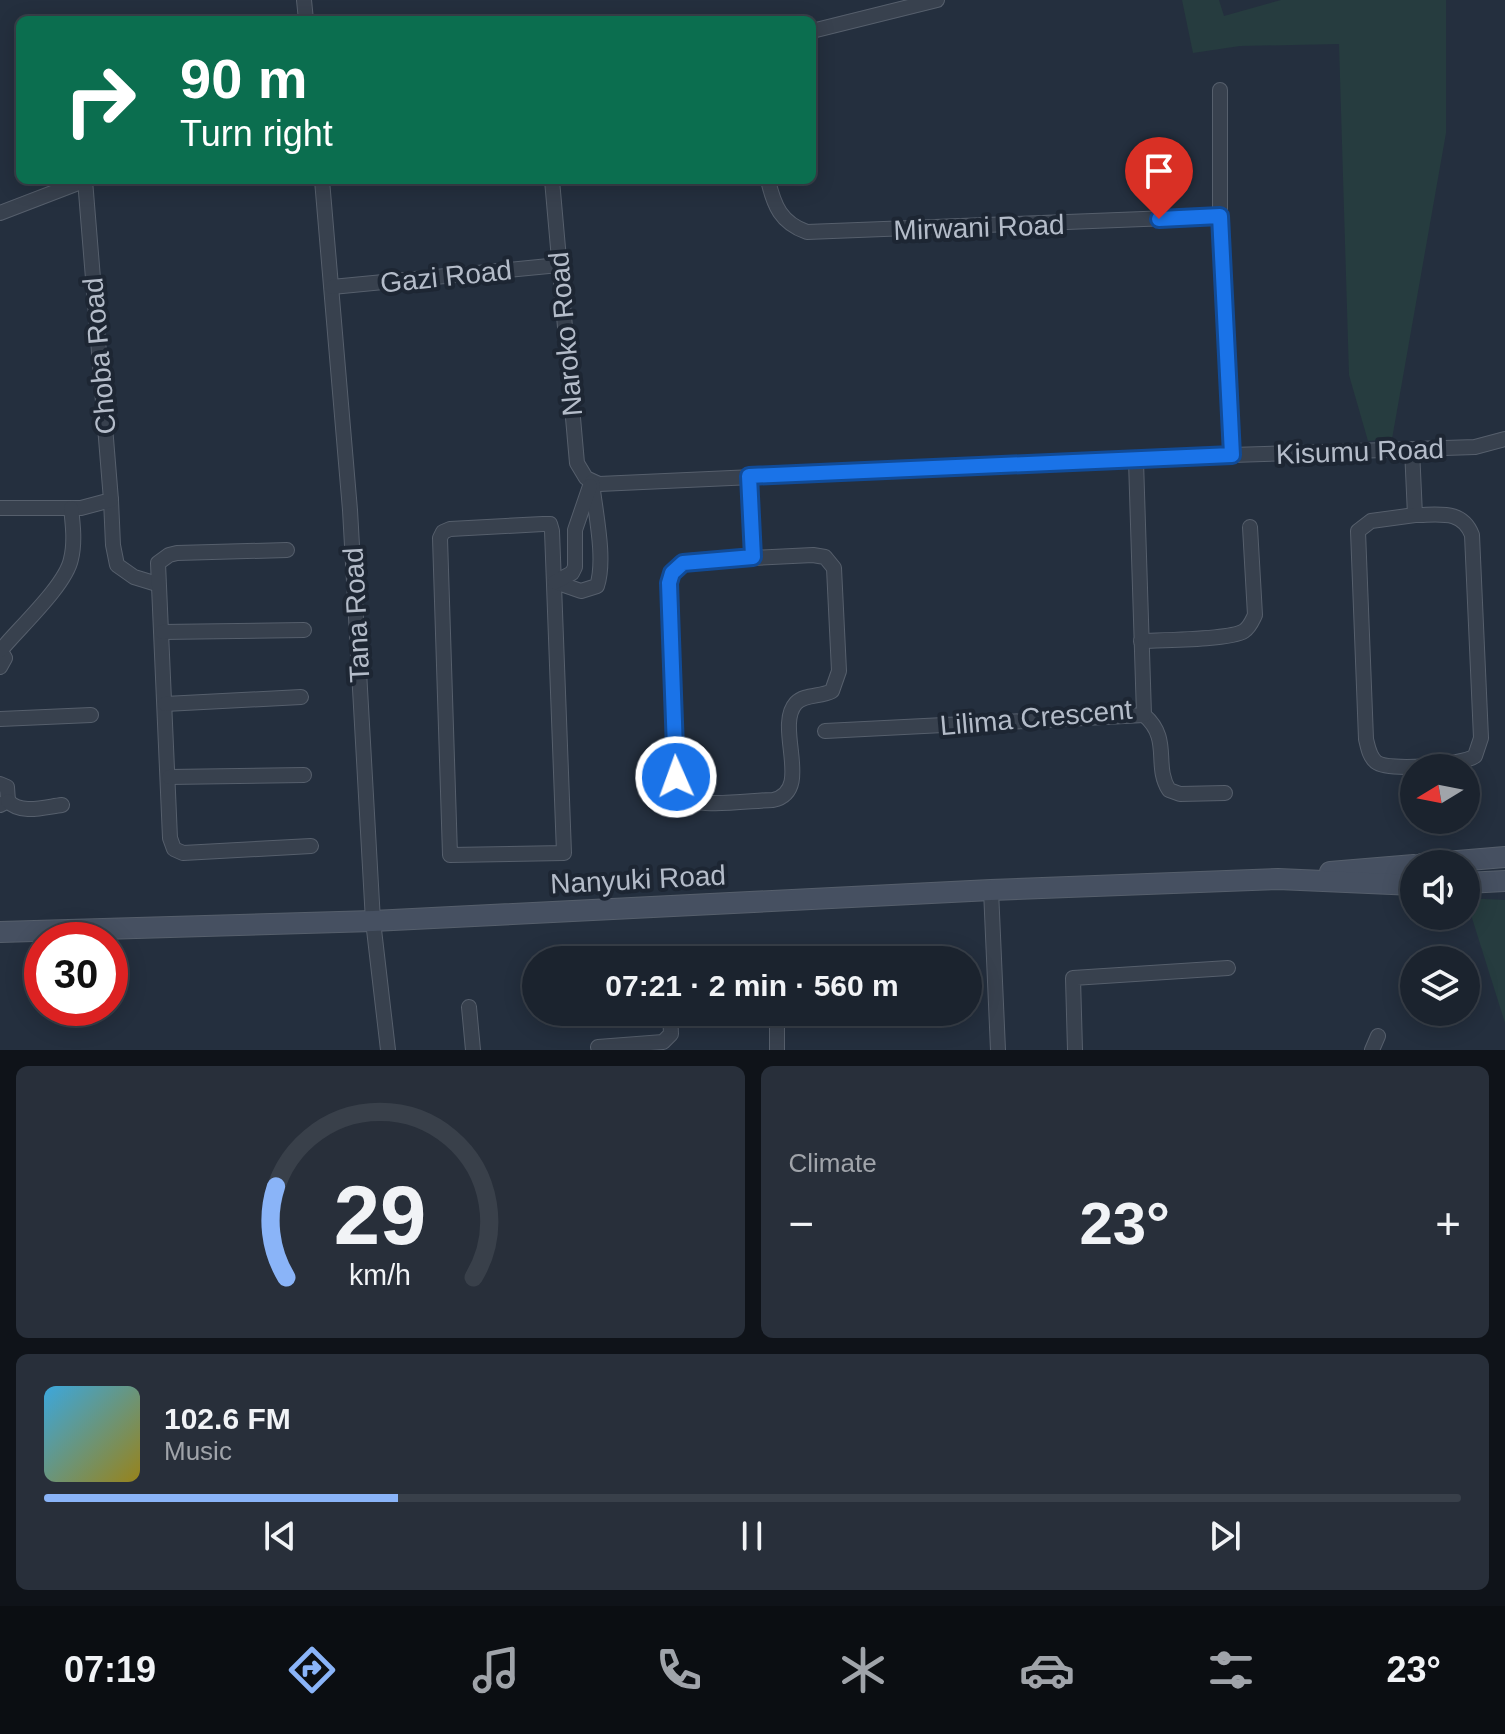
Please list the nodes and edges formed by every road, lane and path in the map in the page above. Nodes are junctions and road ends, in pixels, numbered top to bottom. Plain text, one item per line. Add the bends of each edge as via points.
1 (937, 0) edge
2 (816, 30) edge
3 (1220, 90) dead end
4 (75, 184) edge
5 (85, 184) edge
6 (322, 184) edge
7 (552, 184) edge
8 (769, 184) edge
9 (0, 213) edge
10 (1220, 216) junction
11 (559, 265) junction
12 (332, 287) junction
13 (1505, 439) edge
14 (1412, 449) junction
15 (1232, 455) junction
16 (1136, 461) junction
17 (749, 476) junction
18 (592, 482) junction
19 (111, 500) junction
20 (0, 508) edge
21 (76, 508) junction
22 (1415, 515) junction
23 (1250, 527) dead end
24 (287, 550) dead end
25 (753, 557) junction
26 (555, 582) junction
27 (157, 584) junction
28 (304, 630) dead end
29 (162, 632) junction
30 (1141, 641) junction
31 (0, 650) edge
32 (0, 667) edge
33 (301, 697) dead end
34 (165, 704) junction
35 (91, 715) dead end
36 (1144, 715) junction
37 (0, 719) edge
38 (825, 731) dead end
39 (304, 775) dead end
40 (169, 777) junction
41 (0, 784) edge
42 (1225, 793) dead end
43 (4, 803) edge
44 (62, 805) dead end
45 (311, 846) dead end
46 (1505, 857) edge
47 (1480, 859) edge
48 (1400, 866) edge
49 (1278, 879) junction
50 (1502, 882) edge
51 (1480, 883) edge
52 (1400, 884) edge
53 (991, 890) junction
54 (373, 921) junction
55 (0, 932) edge
56 (1228, 968) dead end
57 (469, 1007) dead end
58 (671, 1026) edge
59 (777, 1026) edge
60 (598, 1045) edge
61 (388, 1050) edge
62 (473, 1050) edge
63 (777, 1050) edge
64 (998, 1050) edge
65 (1075, 1050) edge

1 - 2 street
3 - 10 street
4 - 9 street
5 - 19 street, Choba Road
6 - 12 street, Tana Road
7 - 11 street, Naroko Road
8 - 10 street, Mirwani Road via 778,211 794,228 807,232
10 - 15 street
11 - 12 street, Gazi Road
11 - 18 street, Naroko Road via 577,463
12 - 54 street, Tana Road
13 - 14 street, Kisumu Road via 1475,447
14 - 15 street, Kisumu Road
14 - 22 street
15 - 16 street, Kisumu Road
16 - 17 street, Kisumu Road
16 - 30 street, Lilima Crescent
17 - 18 street, Kisumu Road
17 - 25 street
18 - 26 street via 575,530 575,567
18 - 26 street, Naroko Road via 597,586 581,591
19 - 21 street
19 - 27 street, Choba Road via 117,565
20 - 21 street
21 - 31 street via 69,567
22 - 22 street via 1454,515 1472,535 1481,738 1475,756 1460,763 1383,765 1372,757 1366,739 1358,531 1371,521
23 - 30 street via 1255,615 1248,627 1227,635
24 - 27 street via 169,555 158,563
25 - 25 street via 683,563 669,583 676,777 684,795 694,802 773,800 786,794 792,774 792,709 804,699 832,691 838,679 836,577 830,562 813,555
26 - 26 street via 564,853 450,855 440,538 450,529 550,524
27 - 29 street
28 - 29 street
29 - 34 street
30 - 36 street, Lilima Crescent
31 - 32 street via 5,658
33 - 34 street
34 - 40 street
35 - 37 street
36 - 38 street, Lilima Crescent
36 - 42 street via 1160,738 1169,790
39 - 40 street
40 - 45 street via 170,838 179,852
41 - 43 street via 10,791
43 - 44 street via 22,809
46 - 47 street
48 - 49 street, Nanyuki Road
49 - 52 street, Nanyuki Road
49 - 53 street, Nanyuki Road
50 - 51 street
53 - 54 street, Nanyuki Road
53 - 64 street
54 - 55 street, Nanyuki Road
54 - 61 street, Tana Road
56 - 65 street via 1073,978
57 - 62 street
58 - 60 street via 663,1042
59 - 63 street

